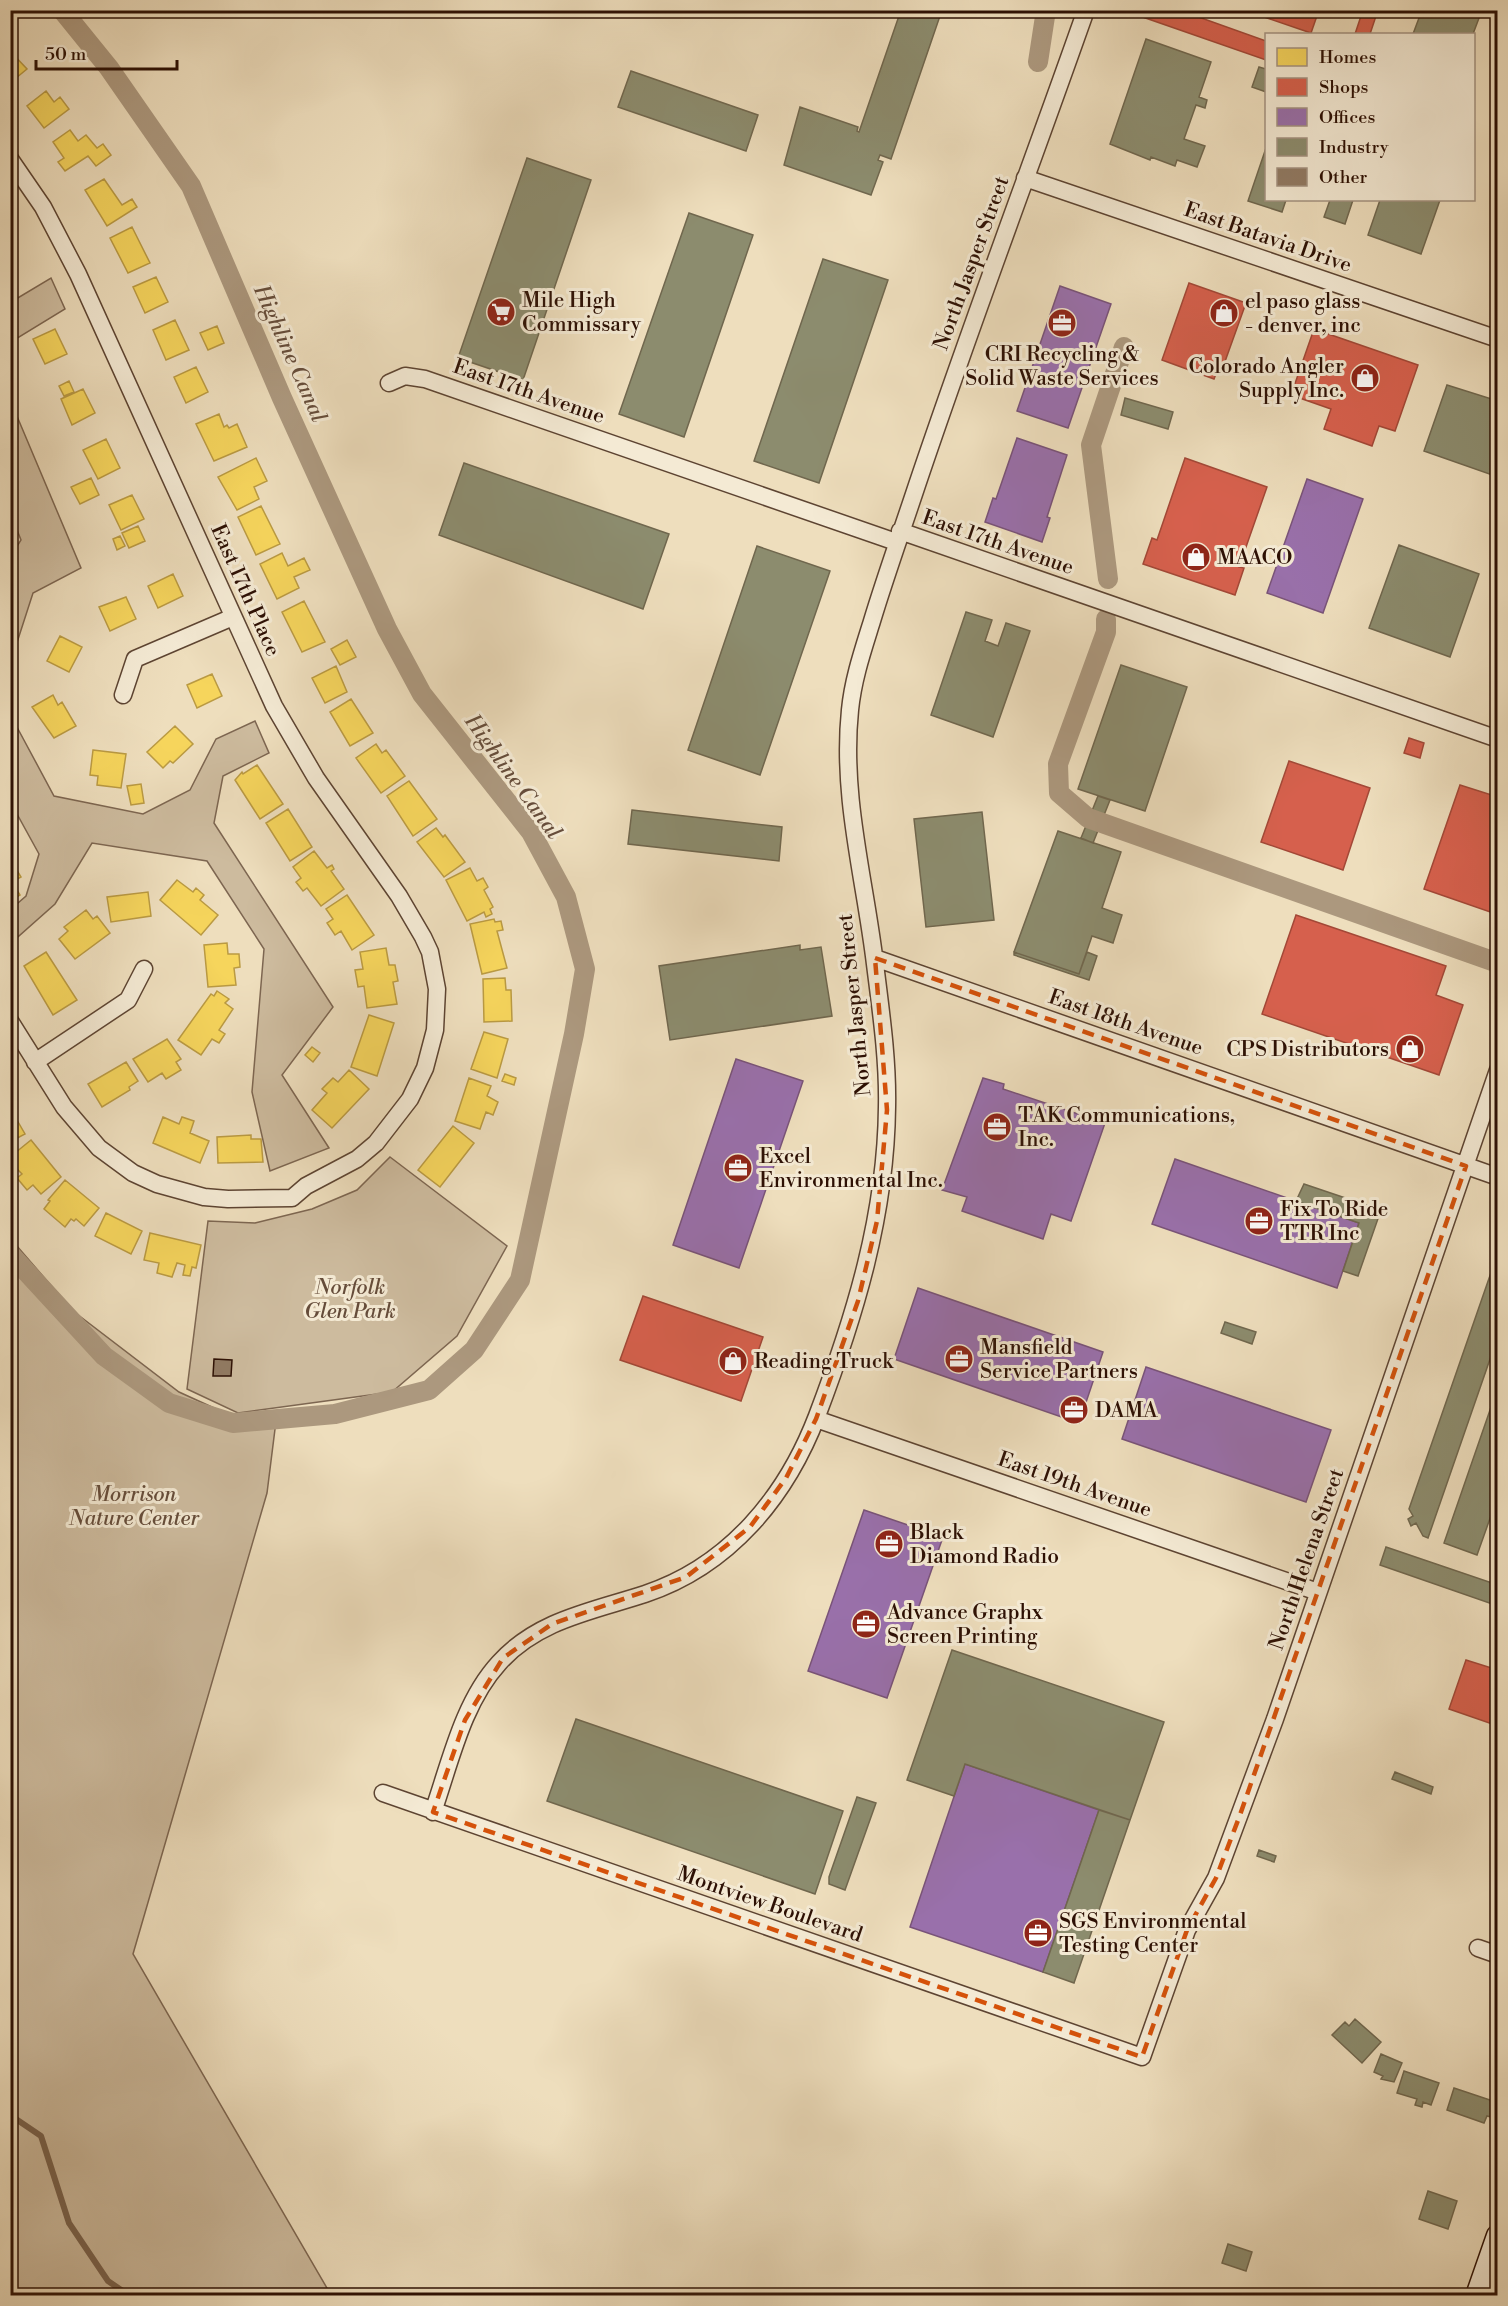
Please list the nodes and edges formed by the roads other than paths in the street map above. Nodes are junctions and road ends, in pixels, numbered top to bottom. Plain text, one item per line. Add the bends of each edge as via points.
1 (1086, 10) edge
2 (10, 159) edge
3 (1025, 178) junction
4 (1497, 339) edge
5 (389, 383) dead end
6 (898, 537) junction
7 (232, 617) junction
8 (123, 695) dead end
9 (1497, 739) edge
10 (875, 958) junction
11 (144, 969) dead end
12 (10, 1021) edge
13 (35, 1062) junction
14 (1497, 1070) edge
15 (1466, 1166) junction
16 (1497, 1177) edge
17 (816, 1419) junction
18 (1318, 1592) junction
19 (383, 1793) dead end
20 (433, 1812) junction
21 (1478, 1948) dead end
22 (1497, 1955) edge
23 (1142, 2056) joint
24 (1497, 2236) edge
25 (1477, 2295) edge

1 - 3 street, North Jasper Street
2 - 7 street, East 17th Place via 43,207 78,274 152,431
3 - 4 street, East Batavia Drive
3 - 6 street, North Jasper Street
5 - 6 street, East 17th Avenue via 405,376 424,379
6 - 9 street, East 17th Avenue
6 - 10 street, North Jasper Street via 858,668 848,731 847,766 857,858
7 - 8 street via 135,659
7 - 13 street, East 17th Place via 294,742 399,896 430,952 437,989 434,1034 425,1068 410,1099 376,1143 357,1159 291,1198 204,1197 183,1193 134,1173 99,1148 81,1130
10 - 15 street, East 18th Avenue
10 - 17 street, North Jasper Street via 886,1062 884,1167 877,1221 858,1301
11 - 13 street via 128,1000
12 - 13 street
14 - 15 street, North Helena Street
15 - 16 street, East 18th Avenue
15 - 18 street, North Helena Street
17 - 18 street, East 19th Avenue
17 - 20 street, North Jasper Street via 786,1478 762,1514 723,1553 686,1577 552,1624 503,1658 465,1720
18 - 23 street, North Helena Street via 1240,1815 1216,1878 1187,1930
19 - 20 street, Montview Boulevard
20 - 23 street, Montview Boulevard
21 - 22 street
24 - 25 main road

